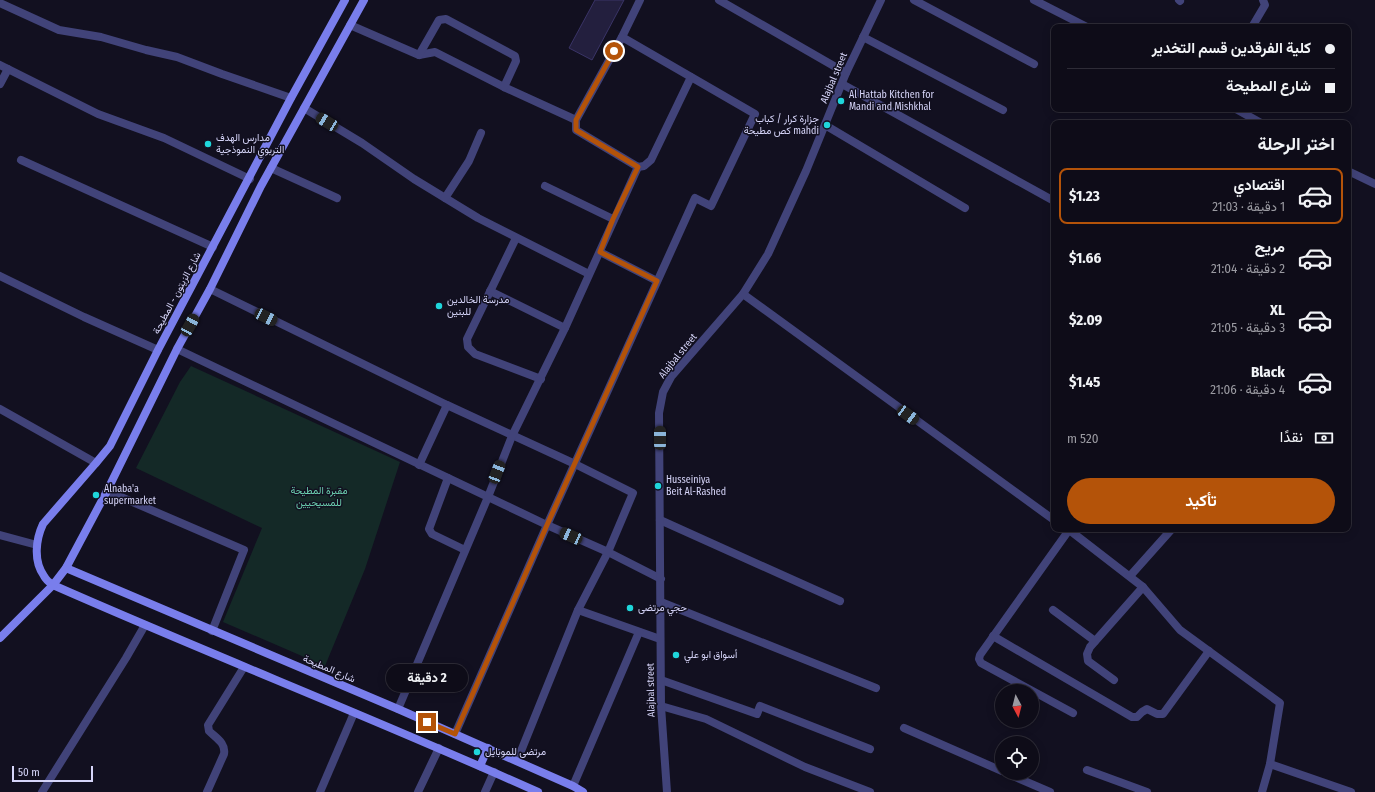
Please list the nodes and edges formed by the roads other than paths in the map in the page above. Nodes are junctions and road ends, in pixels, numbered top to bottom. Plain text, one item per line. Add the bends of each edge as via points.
1 (345, 0) edge
2 (364, 0) edge
3 (640, 0) edge
4 (719, 0) edge
5 (881, 0) edge
6 (914, 0) edge
7 (1034, 0) edge
8 (1264, 0) edge
9 (0, 3) edge
10 (1080, 24) edge
11 (1254, 24) edge
12 (350, 25) junction
13 (622, 37) junction
14 (863, 37) junction
15 (419, 54) junction
16 (1034, 64) dead end
17 (4, 67) edge
18 (846, 73) junction
19 (691, 77) junction
20 (0, 84) edge
21 (842, 84) junction
22 (504, 87) junction
23 (291, 98) junction
24 (304, 108) junction
25 (1003, 110) dead end
26 (1241, 112) edge
27 (576, 120) junction
28 (1256, 120) edge
29 (825, 125) junction
30 (481, 133) dead end
31 (21, 160) dead end
32 (638, 167) junction
33 (271, 168) junction
34 (1351, 172) edge
35 (250, 179) junction
36 (1375, 184) edge
37 (545, 186) dead end
38 (337, 198) dead end
39 (446, 198) junction
40 (1051, 199) edge
41 (965, 208) dead end
42 (613, 219) junction
43 (516, 238) junction
44 (213, 247) junction
45 (600, 252) junction
46 (589, 274) junction
47 (0, 276) edge
48 (657, 281) junction
49 (210, 289) junction
50 (490, 291) junction
51 (743, 294) junction
52 (565, 328) junction
53 (177, 349) junction
54 (158, 350) junction
55 (540, 379) junction
56 (447, 405) junction
57 (0, 409) edge
58 (512, 436) junction
59 (96, 463) junction
60 (574, 464) junction
61 (419, 465) junction
62 (448, 478) junction
63 (107, 491) junction
64 (488, 497) junction
65 (1051, 518) edge
66 (660, 520) junction
67 (547, 525) junction
68 (1066, 532) edge
69 (1072, 532) edge
70 (1169, 532) edge
71 (0, 535) edge
72 (37, 546) junction
73 (465, 550) junction
74 (608, 552) junction
75 (66, 568) junction
76 (1130, 576) junction
77 (661, 579) junction
78 (53, 585) junction
79 (1143, 587) junction
80 (840, 601) dead end
81 (661, 602) junction
82 (578, 610) junction
83 (1053, 610) dead end
84 (145, 625) junction
85 (212, 631) junction
86 (640, 632) junction
87 (993, 636) junction
88 (0, 638) edge
89 (660, 639) junction
90 (1095, 641) junction
91 (1209, 651) junction
92 (244, 667) junction
93 (661, 680) junction
94 (1114, 680) dead end
95 (876, 688) dead end
96 (660, 706) junction
97 (398, 709) junction
98 (354, 713) junction
99 (1074, 713) dead end
100 (904, 728) dead end
101 (455, 734) junction
102 (439, 748) junction
103 (488, 748) junction
104 (870, 749) dead end
105 (517, 761) junction
106 (1270, 764) junction
107 (480, 766) junction
108 (995, 768) edge
109 (1087, 770) dead end
110 (494, 772) junction
111 (1022, 780) edge
112 (573, 786) junction
113 (42, 792) edge
114 (207, 792) edge
115 (320, 792) edge
116 (418, 792) edge
117 (485, 792) edge
118 (538, 792) edge
119 (583, 792) edge
120 (667, 792) edge
121 (870, 792) edge
122 (1050, 792) edge
123 (1148, 792) edge
124 (1262, 792) edge
125 (1351, 792) edge

1 - 23 main road, شارع الزيتون - المطيحة
2 - 12 main road
3 - 13 street
4 - 18 street
5 - 14 street, Alajbal street
6 - 16 street
7 - 10 street
8 - 11 street via 1265,5
9 - 23 street via 59,30 101,36 177,57
12 - 15 street
12 - 24 main road
13 - 19 street
13 - 27 street
14 - 18 street, Alajbal street
14 - 25 street
15 - 22 street via 435,52
15 - 22 street via 439,20 446,19 515,56 516,61
17 - 20 street
17 - 35 street via 98,114 164,138
18 - 21 street, Alajbal street
19 - 32 street via 651,160
19 - 48 street via 755,114 710,206 695,198
21 - 29 street, Alajbal street
21 - 40 street
22 - 27 street
23 - 35 main road, شارع الزيتون - المطيحة
24 - 33 main road
24 - 39 street
26 - 28 street
27 - 32 street via 576,130
29 - 41 street
29 - 51 street, Alajbal street via 768,254
30 - 39 street via 469,161
31 - 44 street
32 - 42 street
33 - 38 street
33 - 49 main road
34 - 36 street
35 - 44 main road, شارع الزيتون - المطيحة
37 - 42 street
39 - 43 street
42 - 45 street
43 - 46 street
43 - 50 street
44 - 54 main road, شارع الزيتون - المطيحة
45 - 46 street
45 - 48 street
46 - 52 street
47 - 54 street
48 - 60 street
49 - 53 main road
49 - 56 street
50 - 52 street
50 - 55 street via 467,339 468,347 475,354
51 - 65 street
51 - 66 street, Alajbal street via 671,377 663,392 659,413
52 - 55 street
53 - 61 street
53 - 63 main road
54 - 59 main road, شارع الزيتون - المطيحة via 110,446
55 - 58 street
56 - 58 street
56 - 61 street
57 - 59 street
58 - 60 street
58 - 64 street
59 - 72 main road, شارع الزيتون - المطيحة via 43,524
60 - 67 street
60 - 74 street via 633,494
61 - 62 street
62 - 64 street
62 - 73 street via 429,529 432,534
63 - 75 main road
63 - 85 street via 244,550
64 - 67 street
64 - 73 street
66 - 77 street, Alajbal street
66 - 80 street
67 - 74 street
67 - 101 street
68 - 87 street
69 - 76 street
70 - 76 street
71 - 72 street
72 - 78 main road, شارع الزيتون - المطيحة via 43,576
73 - 97 street
74 - 77 street
74 - 82 street
75 - 78 main road
75 - 85 main road, شارع المطيحة
76 - 79 street
77 - 81 street, Alajbal street
78 - 84 main road
78 - 88 main road
79 - 90 street
79 - 91 street via 1180,630
81 - 89 street, Alajbal street
81 - 95 street
82 - 86 street
82 - 105 street
83 - 90 street
84 - 92 main road
84 - 113 street
85 - 97 main road, شارع المطيحة
86 - 89 street
86 - 112 street
87 - 91 street via 1132,717 1137,717 1147,709 1156,714 1163,714
87 - 99 street via 980,655 981,663
89 - 93 street, Alajbal street
90 - 94 street via 1087,654 1088,661
91 - 106 street via 1280,703
92 - 98 main road
92 - 114 street via 208,724 209,731 222,743 225,750
93 - 96 street, Alajbal street
93 - 104 street via 756,714 760,706
96 - 120 street, Alajbal street
96 - 121 street via 706,719 805,767
97 - 101 main road, شارع المطيحة
98 - 102 main road
98 - 115 street
100 - 108 street
101 - 103 main road, شارع المطيحة
102 - 107 main road
102 - 116 street
103 - 105 main road, شارع المطيحة
103 - 107 main road
105 - 112 main road, شارع المطيحة
106 - 124 street
106 - 125 street
107 - 110 main road
109 - 123 street
110 - 117 street
110 - 118 main road
111 - 122 street
112 - 119 main road, شارع المطيحة

